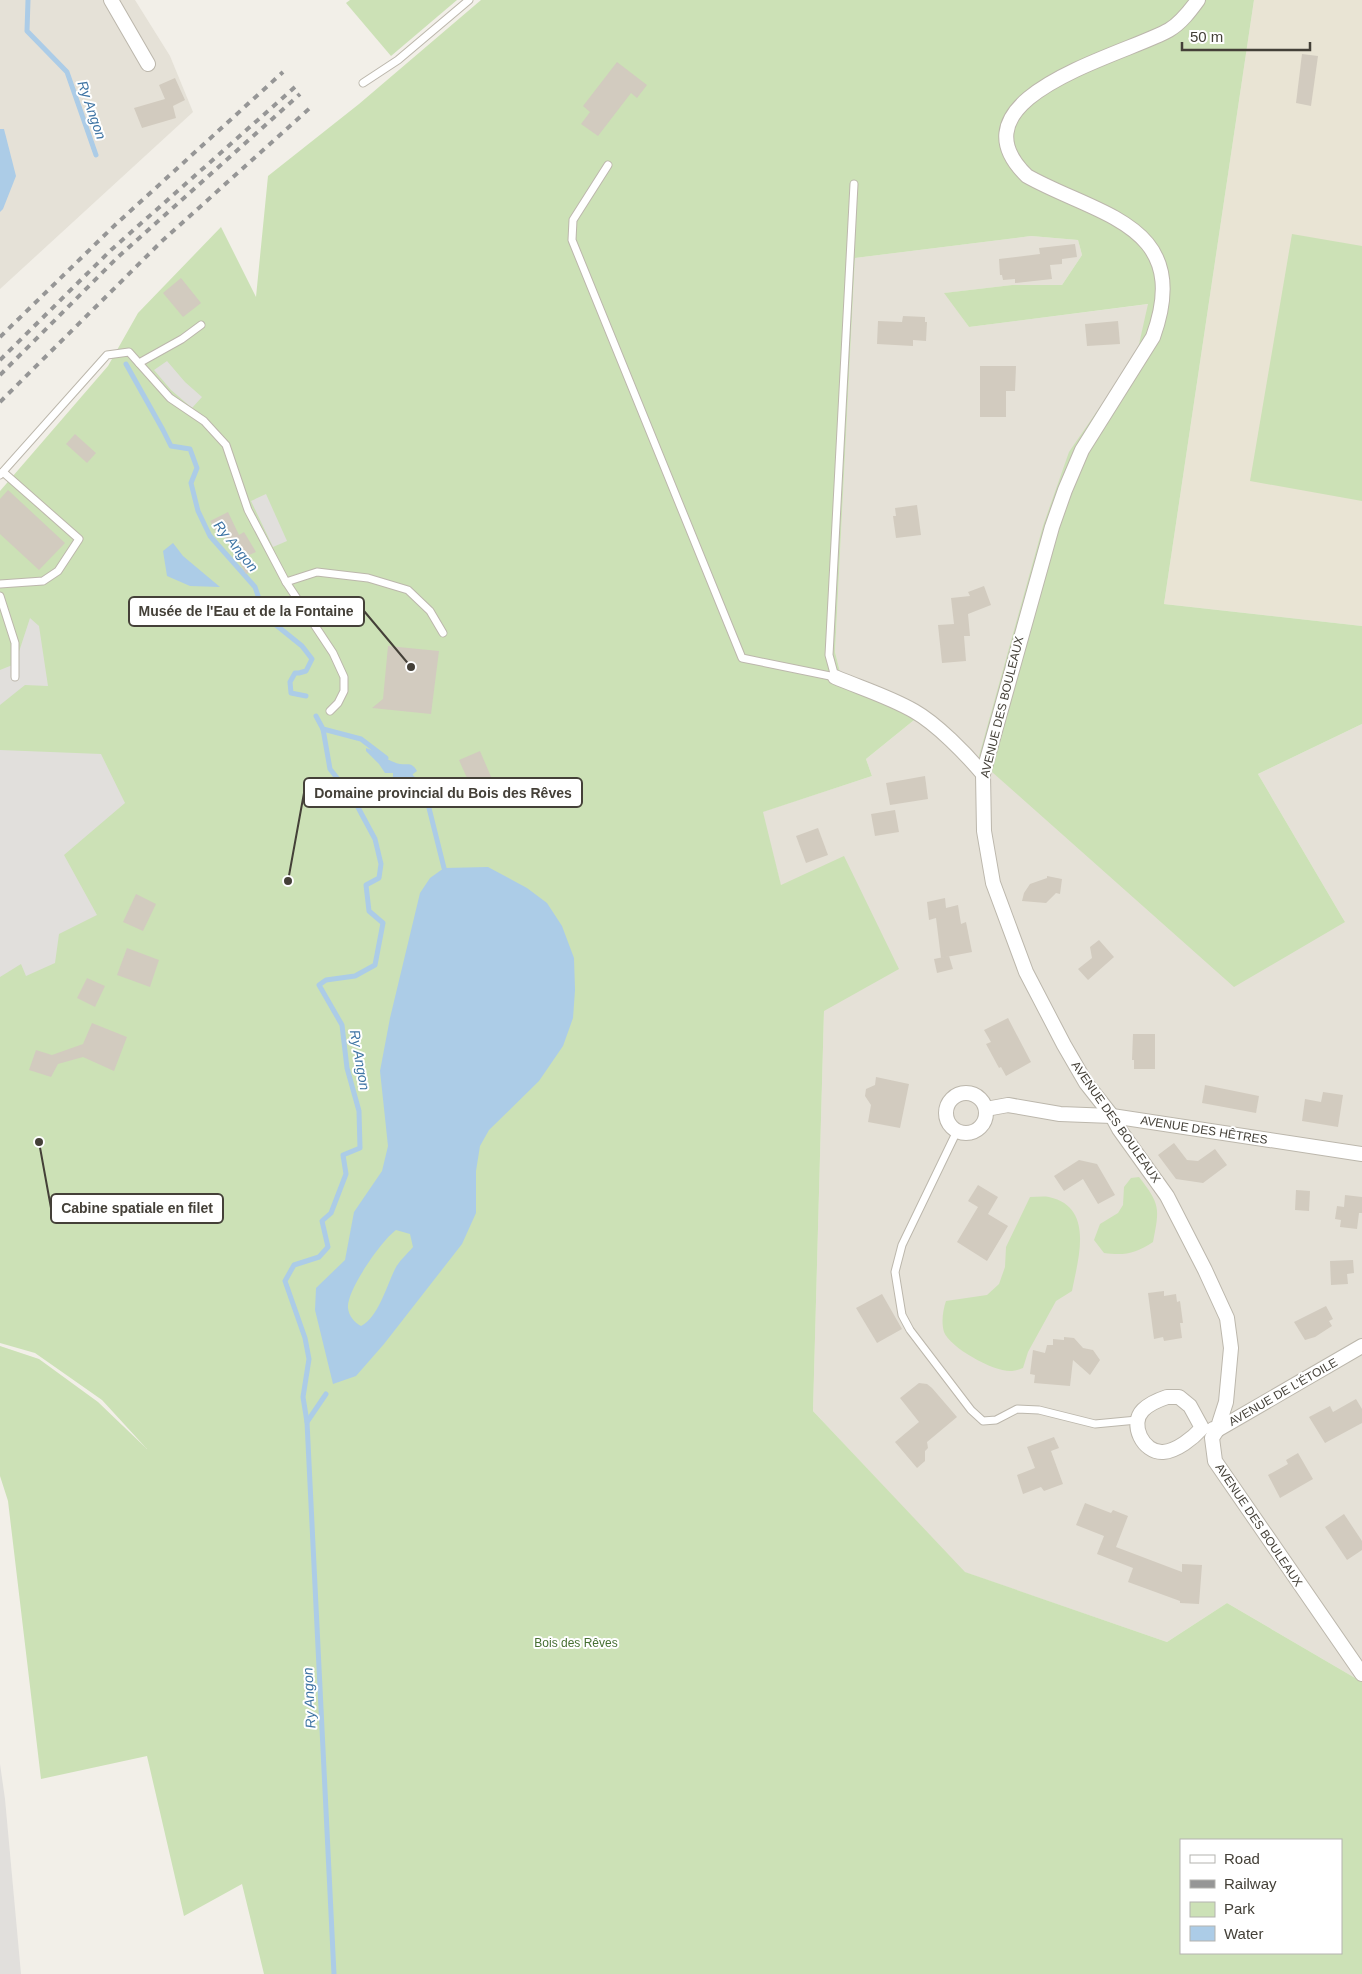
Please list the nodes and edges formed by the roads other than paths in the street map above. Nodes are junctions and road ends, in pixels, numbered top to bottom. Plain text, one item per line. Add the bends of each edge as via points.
1 (112, 0) edge
2 (470, 0) edge
3 (1198, 0) edge
4 (148, 64) dead end
5 (362, 83) dead end
6 (608, 164) dead end
7 (854, 184) dead end
8 (201, 325) dead end
9 (139, 364) junction
10 (2, 473) edge
11 (286, 582) junction
12 (0, 584) edge
13 (0, 596) edge
14 (442, 633) dead end
15 (15, 677) dead end
16 (835, 677) junction
17 (330, 712) dead end
18 (983, 774) junction
19 (986, 1109) junction
20 (1112, 1116) junction
21 (957, 1131) junction
22 (1362, 1154) edge
23 (1362, 1346) edge
24 (1137, 1420) junction
25 (1202, 1428) junction
26 (1217, 1430) junction
27 (1362, 1674) edge

1 - 4 street
2 - 5 lane via 398,60
3 - 18 street, AVENUE DES BOULEAUX via 1170,30 1092,62 1038,90 1017,110 1007,129 1010,154 1027,176 1129,225 1142,238 1154,252 1163,293 1153,336 1082,450 1064,490
6 - 16 lane via 573,220 572,240 742,658
7 - 16 lane via 829,655
8 - 9 lane
9 - 10 lane via 129,352 107,355
9 - 11 lane via 170,398 204,421 226,445 248,510
10 - 12 lane via 79,538 58,571 42,582
11 - 14 lane via 318,572 368,578 408,590 430,611
11 - 17 lane via 333,653 344,677 344,691
13 - 15 lane via 15,643
16 - 18 street via 914,711 930,722
18 - 20 street, AVENUE DES BOULEAUX via 984,831 993,883 1010,931 1026,972 1064,1045 1086,1083
19 - 20 street, AVENUE DES HÊTRES via 1008,1105 1060,1114
19 - 21 street via 985,1120 979,1130 968,1134
19 - 21 street via 979,1098 966,1093 954,1097 946,1108 948,1121
20 - 22 street, AVENUE DES HÊTRES
20 - 26 street, AVENUE DES BOULEAUX via 1167,1196 1227,1318 1231,1348 1229,1374 1226,1402
21 - 24 lane via 902,1245 894,1272 902,1315 910,1330 983,1421 996,1420 1017,1409 1039,1410 1095,1424
23 - 26 street, AVENUE DE L'ÉTOILE
24 - 25 street via 1142,1410 1153,1402 1179,1397 1190,1406
24 - 25 street via 1140,1436 1148,1448 1162,1452 1176,1448
25 - 26 street, AVENUE DE L'ÉTOILE
26 - 27 street, AVENUE DES BOULEAUX via 1212,1438 1215,1461

